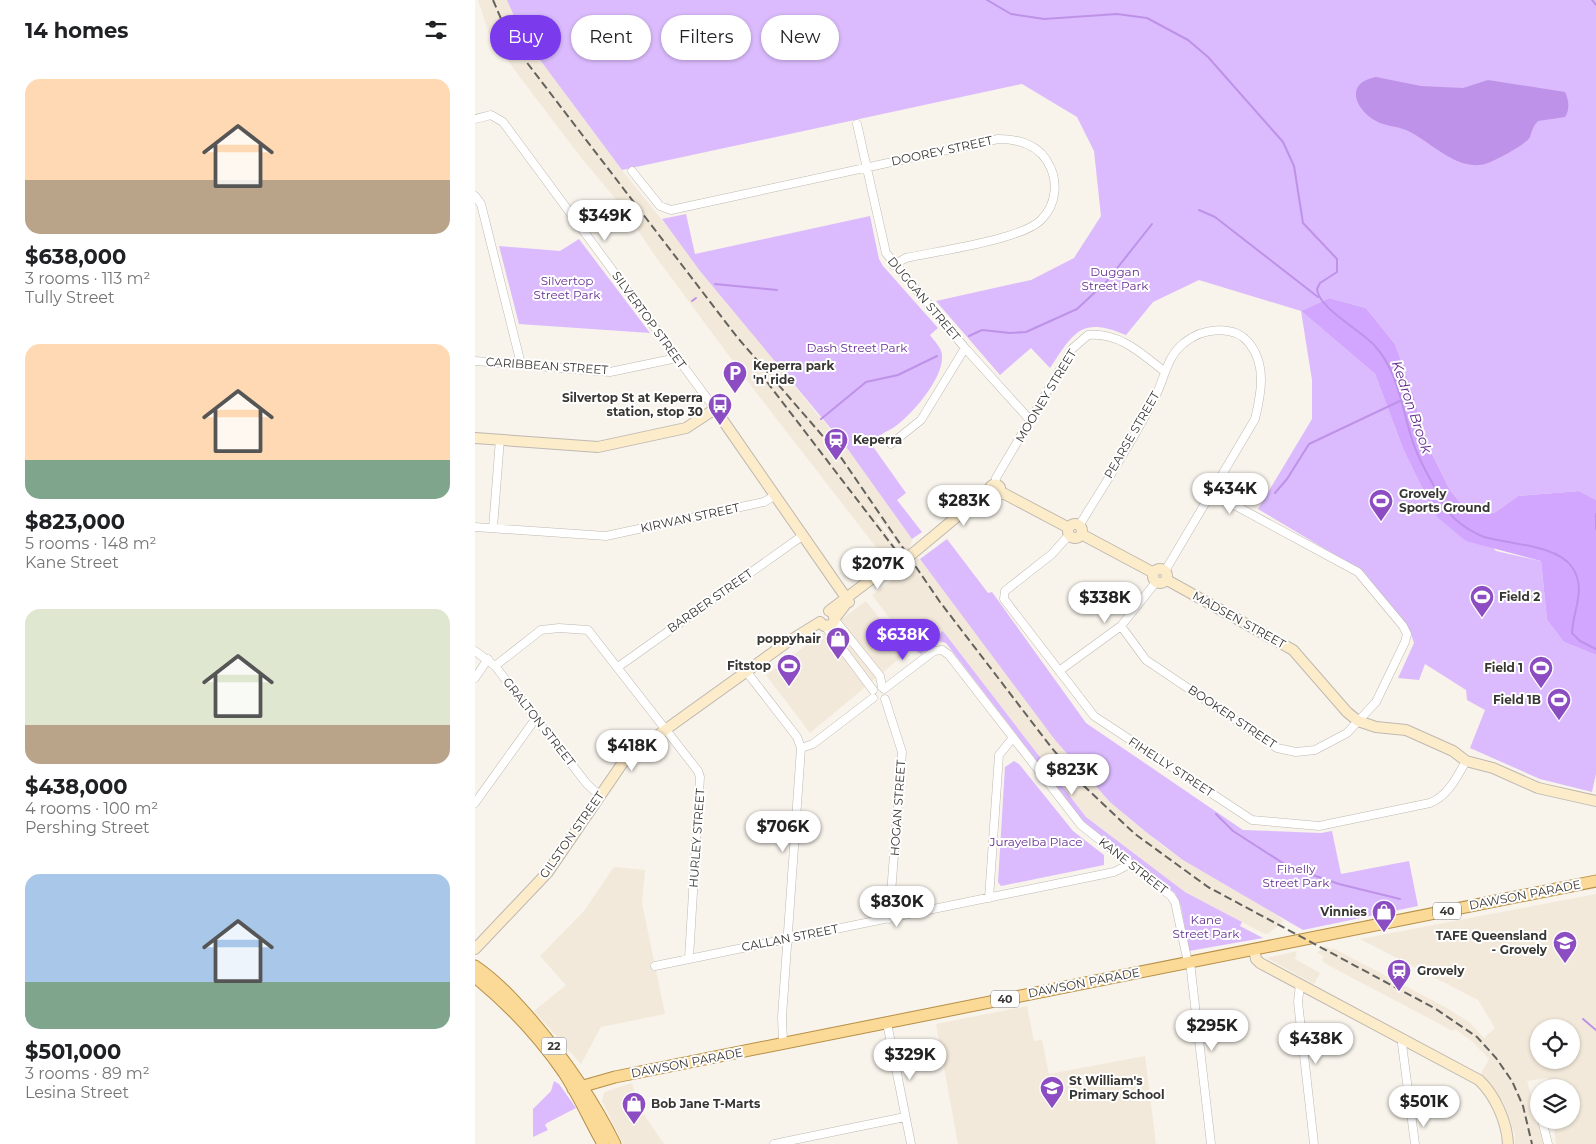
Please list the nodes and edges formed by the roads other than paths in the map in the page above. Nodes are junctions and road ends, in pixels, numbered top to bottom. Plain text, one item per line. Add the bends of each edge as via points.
1 (475, 119) edge
2 (857, 124) dead end
3 (867, 167) junction
4 (632, 171) dead end
5 (475, 196) edge
6 (893, 265) junction
7 (965, 348) junction
8 (677, 358) junction
9 (475, 361) edge
10 (521, 364) junction
11 (1165, 372) junction
12 (715, 409) junction
13 (1030, 420) junction
14 (475, 438) edge
15 (500, 440) junction
16 (891, 444) dead end
17 (995, 490) junction
18 (1211, 493) junction
19 (774, 496) junction
20 (475, 527) edge
21 (493, 528) junction
22 (1075, 531) junction
23 (802, 536) junction
24 (1166, 576) junction
25 (1155, 578) junction
26 (847, 600) junction
27 (829, 619) junction
28 (1121, 626) junction
29 (475, 651) edge
30 (488, 659) junction
31 (495, 666) junction
32 (618, 667) junction
33 (1059, 671) junction
34 (746, 672) junction
35 (475, 678) edge
36 (883, 688) junction
37 (873, 694) junction
38 (885, 699) junction
39 (536, 718) junction
40 (1358, 721) junction
41 (666, 728) junction
42 (1012, 738) junction
43 (801, 748) junction
44 (1466, 760) junction
45 (600, 796) junction
46 (1596, 801) edge
47 (475, 803) edge
48 (1130, 864) junction
49 (1596, 881) edge
50 (989, 898) junction
51 (889, 919) junction
52 (787, 938) junction
53 (475, 949) edge
54 (1254, 949) junction
55 (689, 958) junction
56 (1189, 962) junction
57 (475, 966) edge
58 (655, 966) dead end
59 (475, 977) edge
60 (1301, 984) junction
61 (887, 1023) junction
62 (1404, 1040) junction
63 (783, 1043) junction
64 (578, 1087) junction
65 (905, 1117) junction
66 (1544, 1129) edge
67 (603, 1144) edge
68 (615, 1144) edge
69 (774, 1144) edge
70 (911, 1144) edge
71 (1211, 1144) edge
72 (1315, 1144) edge
73 (1415, 1144) edge
74 (1508, 1144) edge
75 (1548, 1144) edge

1 - 8 street, SILVERTOP STREET via 491,116 503,122
2 - 3 street, DUGGAN STREET
3 - 4 street, DOOREY STREET via 671,210 660,206
3 - 6 street, DUGGAN STREET via 885,253
3 - 6 street, DOOREY STREET via 1010,139 1022,140 1043,154 1054,176 1054,201 1041,221 1029,228 1017,234 906,258
5 - 10 street via 481,204
6 - 7 street, DUGGAN STREET
7 - 13 street, DUGGAN STREET
7 - 16 street via 921,420
8 - 10 street, CARIBBEAN STREET via 611,372
8 - 12 street, SILVERTOP STREET
9 - 10 street, CARIBBEAN STREET
11 - 13 street, MOONEY STREET via 1116,338 1089,335 1072,349
11 - 18 street, PEARSE STREET via 1171,356 1185,342 1212,330 1231,331 1247,340 1260,363 1261,394 1255,419
11 - 22 street, PEARSE STREET via 1156,395
12 - 15 street via 685,428 598,446
12 - 19 street, SILVERTOP STREET
13 - 17 street, MOONEY STREET via 996,478
14 - 15 street
15 - 21 street
17 - 22 street
17 - 26 street, GILSTON STREET, bridge via 971,505 900,564 883,570
18 - 24 street, PEARSE STREET
18 - 40 street, BOOKER STREET via 1358,572 1406,630 1405,642 1380,694
19 - 21 street, KIRWAN STREET via 764,502 606,536
19 - 23 street
20 - 21 street, KIRWAN STREET
22 - 25 street
22 - 33 street, FIHELLY STREET via 1005,591 1004,599
23 - 26 street
23 - 32 street, BARBER STREET
24 - 25 street via 1162,583
24 - 40 street, MADSEN STREET via 1293,650
25 - 28 street
26 - 27 street, GILSTON STREET
27 - 34 street, GILSTON STREET via 807,628
27 - 36 street via 882,679
27 - 37 street
28 - 33 street
28 - 40 street, BOOKER STREET via 1147,660 1277,748 1296,752 1315,750 1338,739
29 - 30 street, GRALTON STREET
30 - 31 street, GRALTON STREET
30 - 35 street
31 - 32 street, HURLEY STREET via 541,630 559,628 590,632
31 - 39 street, GRALTON STREET
32 - 41 street, HURLEY STREET
33 - 44 street, FIHELLY STREET via 1097,719 1252,820 1319,826 1430,803 1437,801 1450,788
34 - 41 street, GILSTON STREET
34 - 43 street via 797,737
36 - 37 street via 876,687
36 - 38 street via 887,695
36 - 42 street, KANE STREET via 934,651 942,650
37 - 38 street via 879,702
37 - 43 street via 813,744
38 - 51 street, HOGAN STREET via 902,752
39 - 45 street, GRALTON STREET
39 - 47 street
40 - 44 street, MADSEN STREET via 1376,727 1406,730
41 - 45 street, GILSTON STREET via 626,758
41 - 55 street, HURLEY STREET via 700,776
42 - 48 street, KANE STREET via 1081,825
42 - 50 street via 999,755
43 - 52 street
44 - 46 street, MADSEN STREET via 1537,788
45 - 53 street, GILSTON STREET via 548,872
48 - 50 street, CALLAN STREET via 1114,872
48 - 56 street, KANE STREET via 1175,902
49 - 54 main road, DAWSON PARADE / 40
50 - 51 street, CALLAN STREET
51 - 52 street, CALLAN STREET
52 - 55 street, CALLAN STREET
52 - 63 street
54 - 56 main road, DAWSON PARADE / 40
54 - 60 street via 1260,963
55 - 58 street, CALLAN STREET
56 - 61 main road, DAWSON PARADE / 40
56 - 71 street, KANE STREET
57 - 64 main road, 22 via 510,995 557,1049
59 - 64 main road, 22 via 505,1004
60 - 62 street
60 - 72 street via 1298,1002
61 - 63 main road, DAWSON PARADE / 40
61 - 65 street
62 - 73 street
62 - 74 street via 1482,1083 1505,1123
63 - 64 main road, DAWSON PARADE / 40
64 - 67 main road, 22
64 - 68 main road, 22
65 - 69 street
65 - 70 street
66 - 75 street

